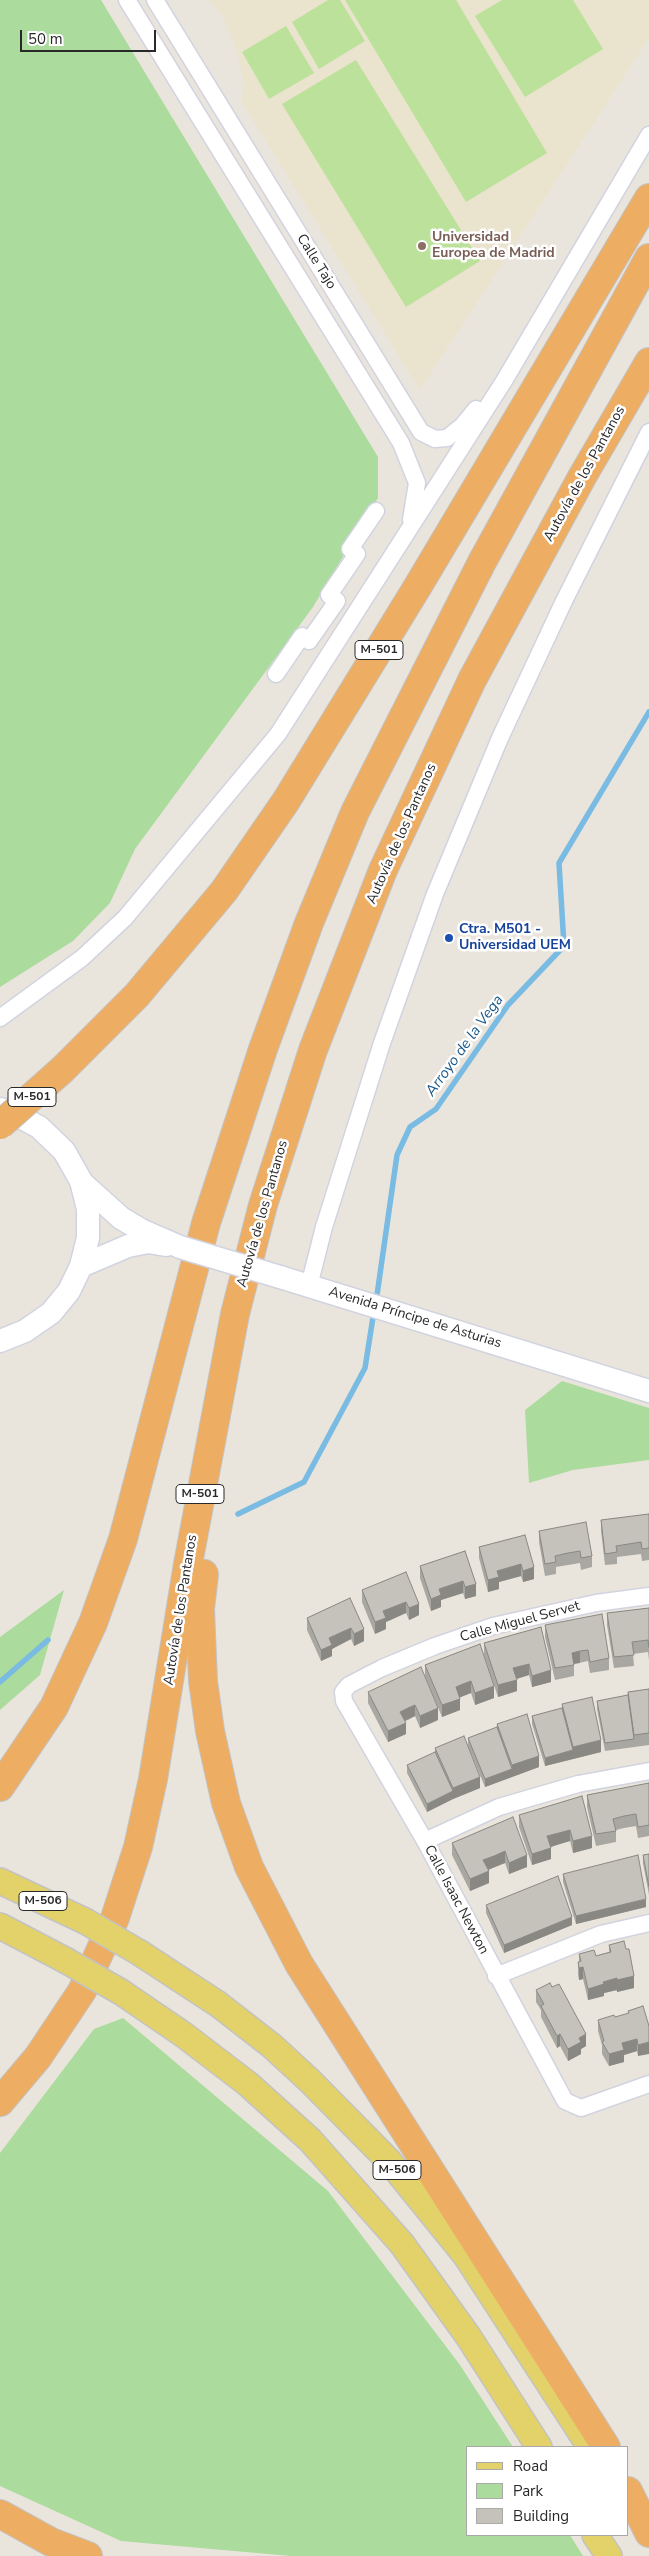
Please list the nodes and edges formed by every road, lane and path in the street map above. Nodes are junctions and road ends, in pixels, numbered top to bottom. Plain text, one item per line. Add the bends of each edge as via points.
1 (127, 0) edge
2 (155, 0) edge
3 (649, 135) edge
4 (649, 198) edge
5 (649, 258) edge
6 (649, 362) edge
7 (504, 381) junction
8 (649, 432) edge
9 (376, 511) dead end
10 (409, 530) junction
11 (276, 674) dead end
12 (0, 1018) edge
13 (0, 1109) edge
14 (0, 1125) edge
15 (81, 1181) junction
16 (180, 1247) junction
17 (81, 1266) junction
18 (309, 1286) junction
19 (235, 1314) junction
20 (0, 1341) edge
21 (649, 1391) edge
22 (649, 1596) edge
23 (343, 1692) joint
24 (649, 1771) edge
25 (0, 1787) edge
26 (425, 1841) junction
27 (0, 1882) edge
28 (649, 1923) edge
29 (0, 1926) edge
30 (496, 1976) junction
31 (649, 2084) edge
32 (0, 2102) edge
33 (538, 2446) edge
34 (589, 2446) edge
35 (605, 2446) edge
36 (629, 2493) edge
37 (629, 2507) edge
38 (0, 2514) edge
39 (649, 2533) edge
40 (596, 2536) edge
41 (649, 2538) edge
42 (88, 2556) edge
43 (609, 2556) edge

1 - 10 street, Calle Tajo via 401,443 416,483
2 - 7 street, Calle Tajo via 421,432 436,439 447,438
3 - 7 street
4 - 14 highway, M-501, bridge via 286,801 224,890 137,995 63,1069
5 - 25 highway via 482,562 348,829 309,922 263,1049 209,1214 123,1539 93,1623 54,1707
6 - 19 highway, Autovía de los Pantanos / M-501 via 472,680 384,870 313,1050 263,1206
7 - 10 street
8 - 18 street via 500,738 435,894 379,1052 324,1227
9 - 11 street via 350,550 357,554 329,596 337,601 309,641 302,636
10 - 12 street via 278,734 131,910 82,958
13 - 15 street via 40,1127 64,1151
15 - 16 street, Avenida Príncipe de Asturias via 121,1218
15 - 17 street via 88,1209 88,1238
16 - 17 street, Avenida Príncipe de Asturias via 148,1242
16 - 18 street, Avenida Príncipe de Asturias, bridge
17 - 20 street via 69,1291 51,1313 25,1331
18 - 21 street, Avenida Príncipe de Asturias
19 - 32 highway, Autovía de los Pantanos / M-501 via 198,1506 153,1779 138,1847 115,1918 82,1991 38,2057
19 - 35 highway via 228,1417 200,1609 203,1681 226,1803 249,1867 299,1964
22 - 23 street, Calle Miguel Servet via 596,1603 493,1626 382,1668 349,1685
23 - 26 street, Calle Isaac Newton via 344,1701
24 - 26 street via 578,1784 500,1807
26 - 30 street, Calle Isaac Newton
27 - 34 main road, M-506, bridge via 86,1921 140,1953 218,2004 272,2046 316,2087 390,2160 466,2256
28 - 30 street via 601,1934
29 - 33 main road, bridge via 121,1992 184,2035 248,2084 310,2140 402,2244 468,2336
30 - 31 street, Calle Isaac Newton via 565,2101 572,2106 581,2108
36 - 39 highway
37 - 41 main road
38 - 42 highway via 51,2542
40 - 43 main road

